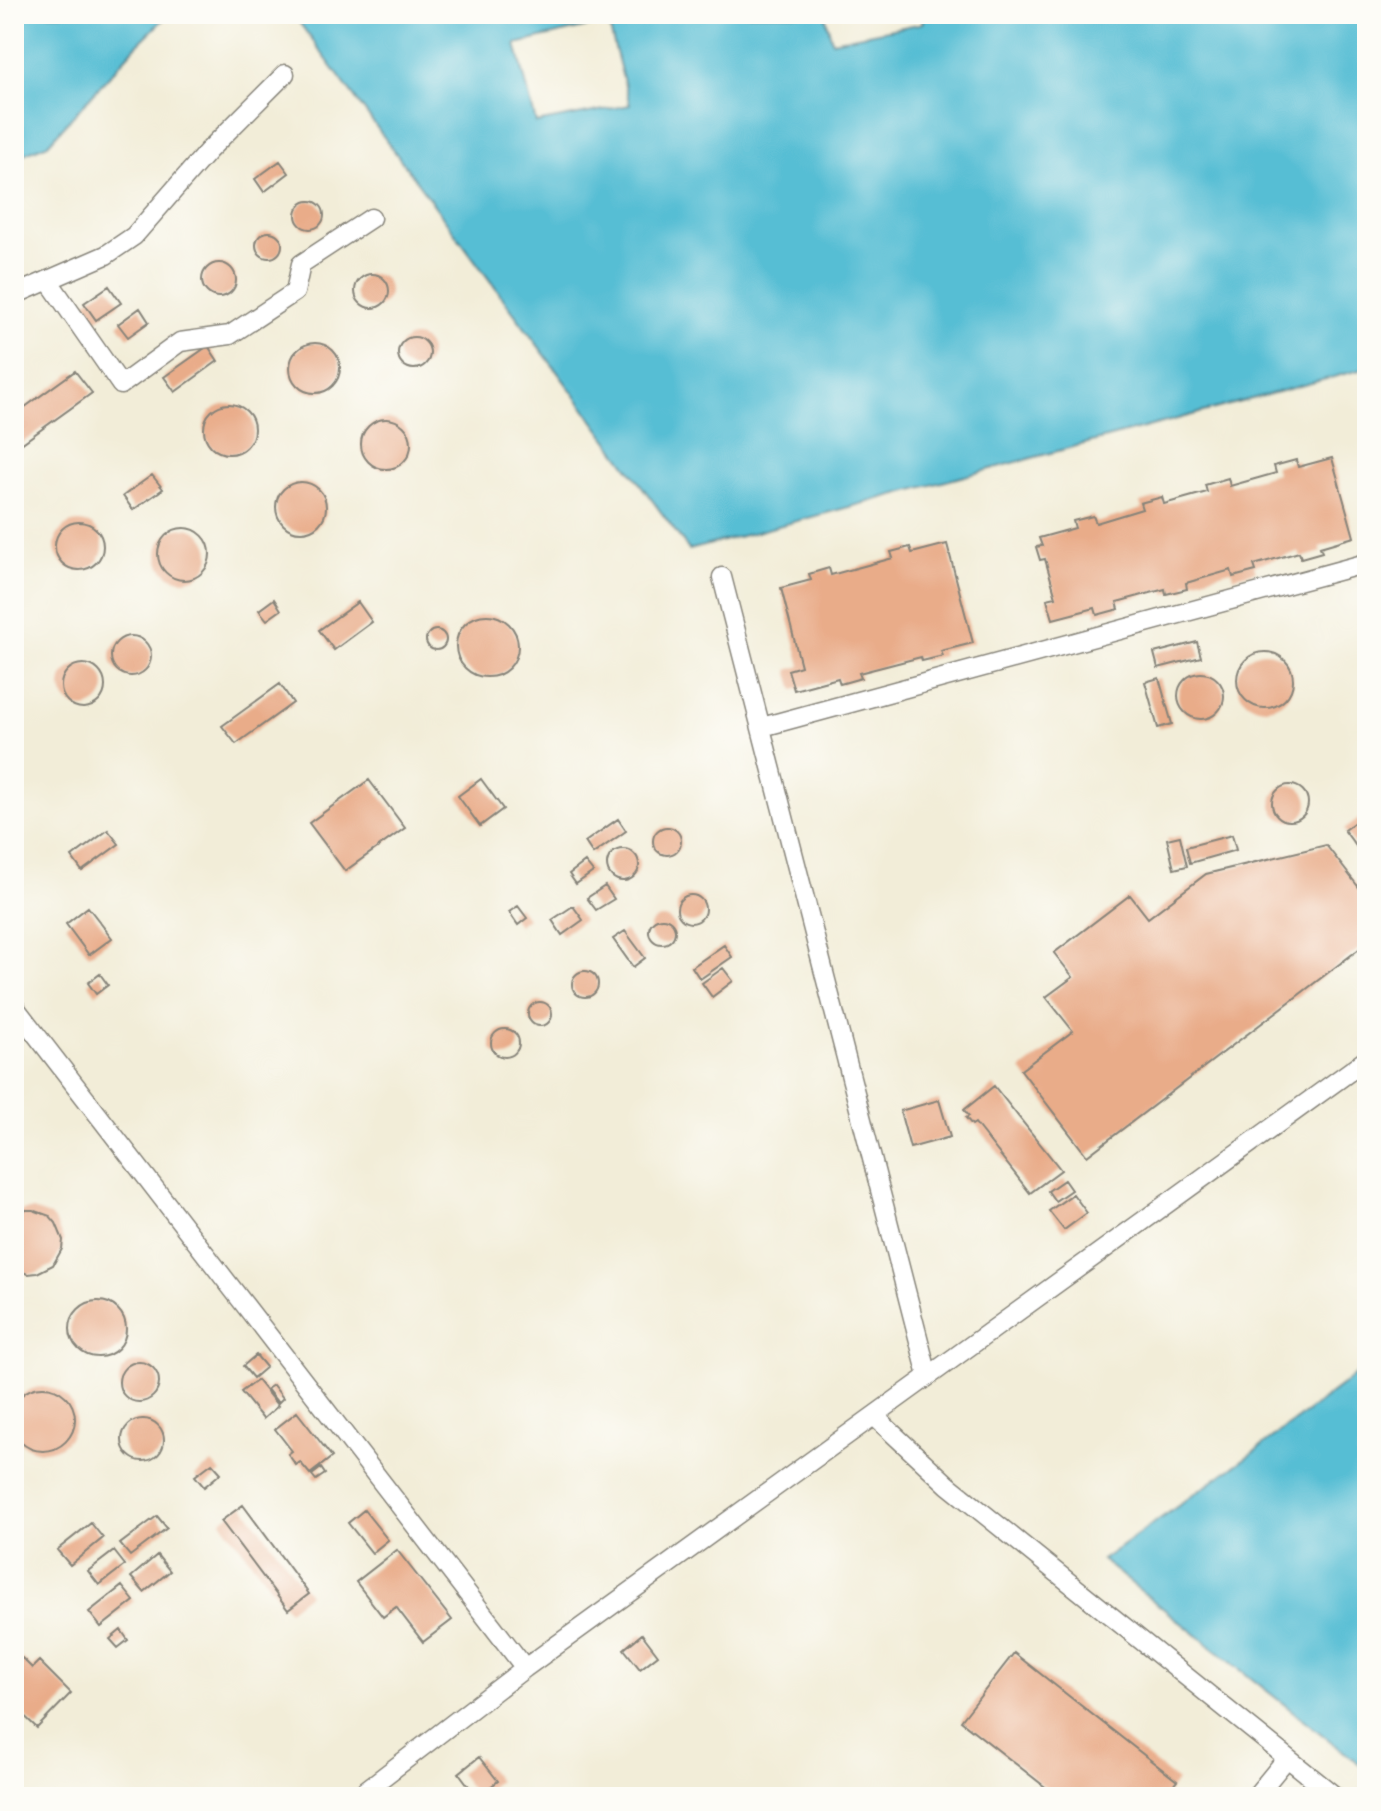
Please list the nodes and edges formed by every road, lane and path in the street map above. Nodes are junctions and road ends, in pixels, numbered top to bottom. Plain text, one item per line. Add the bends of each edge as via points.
1 (285, 74) dead end
2 (371, 218) dead end
3 (48, 280) junction
4 (14, 295) edge
5 (1367, 563) edge
6 (722, 577) dead end
7 (762, 727) junction
8 (14, 1006) edge
9 (1367, 1059) edge
10 (928, 1376) junction
11 (874, 1416) junction
12 (525, 1668) junction
13 (1287, 1758) junction
14 (357, 1797) edge
15 (1255, 1797) edge
16 (1336, 1797) edge

1 - 3 street via 134,236 106,255
2 - 3 street via 301,264 295,292 230,335 180,342 121,385
3 - 4 street
5 - 7 street
6 - 7 street
7 - 10 street
8 - 12 street
9 - 10 street
10 - 11 street
11 - 12 street
11 - 13 street via 948,1485
12 - 14 street
13 - 15 street
13 - 16 street

